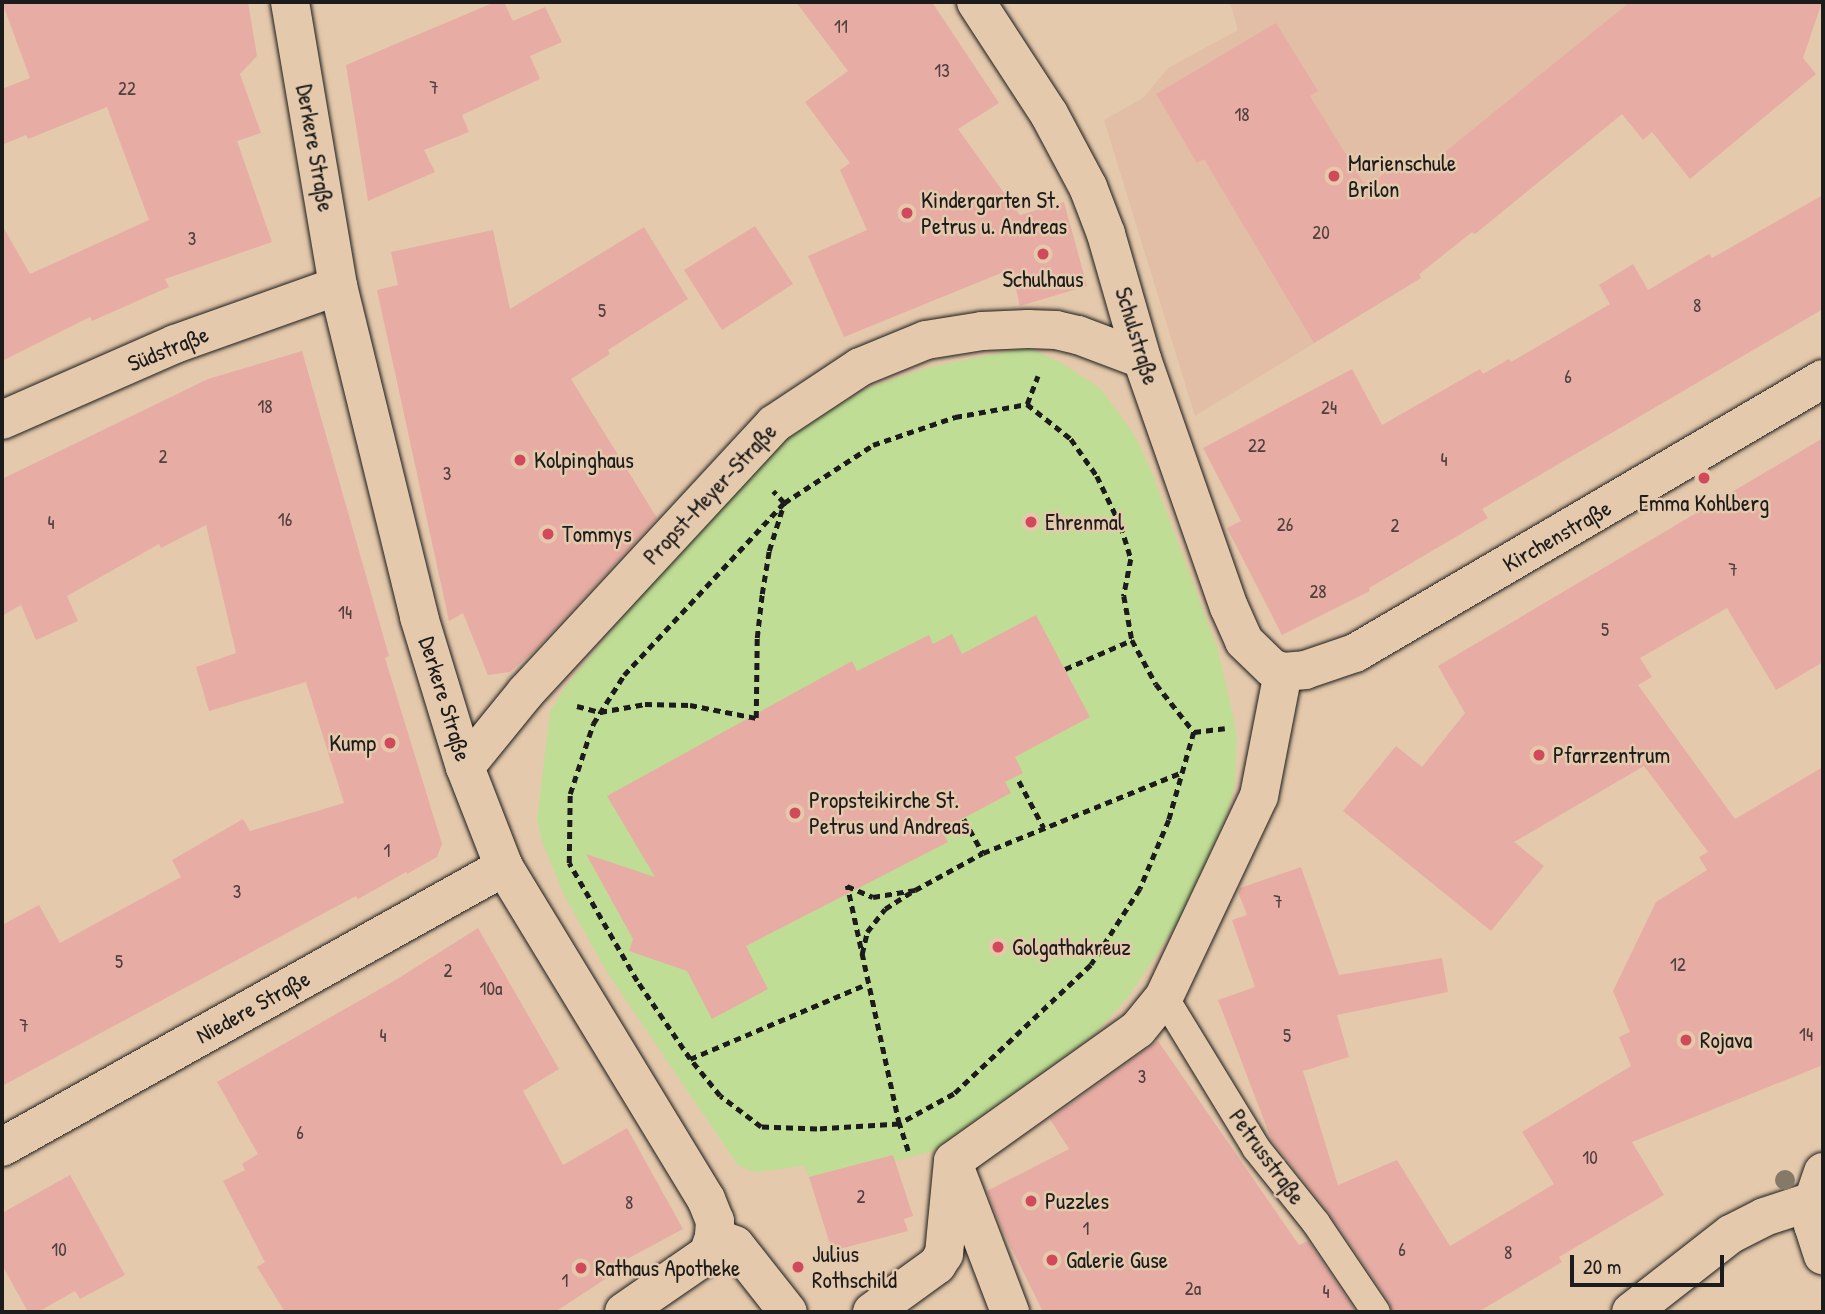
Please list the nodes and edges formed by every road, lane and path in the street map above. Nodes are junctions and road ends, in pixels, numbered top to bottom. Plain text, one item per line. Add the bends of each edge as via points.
1 (290, 2) edge
2 (976, 2) edge
3 (338, 286) junction
4 (1142, 359) junction
5 (1823, 379) edge
6 (2, 420) edge
7 (784, 503) junction
8 (1132, 640) junction
9 (1065, 669) dead end
10 (1283, 672) junction
11 (600, 712) junction
12 (465, 767) junction
13 (1182, 772) junction
14 (1019, 781) dead end
15 (964, 819) dead end
16 (1044, 828) junction
17 (983, 853) junction
18 (504, 867) junction
19 (915, 890) junction
20 (861, 958) junction
21 (867, 984) junction
22 (1164, 997) junction
23 (690, 1059) junction
24 (899, 1124) junction
25 (2, 1147) edge
26 (953, 1161) junction
27 (1818, 1186) edge
28 (714, 1237) junction
29 (1823, 1255) edge
30 (624, 1312) edge
31 (788, 1312) edge
32 (872, 1312) edge
33 (1010, 1312) edge
34 (1376, 1312) edge
35 (1631, 1312) edge

1 - 3 street, Derkere Straße
2 - 4 street, Schulstraße via 1049,114 1088,187
3 - 6 street, Südstraße via 175,344
3 - 12 street, Derkere Straße via 419,617
4 - 10 street, Schulstraße via 1236,625 1258,656
4 - 12 street, Propst-Meyer-Straße via 1078,335 1028,329 926,340 859,367 774,424 526,692
5 - 10 street, Kirchenstraße via 1355,653 1325,665
7 - 8 path via 873,445 955,417 1027,404 1071,439 1097,476 1121,526 1131,559 1125,596
7 - 11 path via 624,675
7 - 11 path via 762,594 756,718 690,705 645,704
8 - 9 path
8 - 13 path via 1156,684 1194,732
10 - 22 street via 1259,796
11 - 23 path via 570,794 569,863 637,981
12 - 18 street, Derkere Straße
13 - 16 path
13 - 24 path via 1169,820 1140,889 1091,965 954,1094
14 - 16 path
15 - 17 path
16 - 17 path
17 - 19 path
18 - 25 street, Niedere Straße
18 - 28 street, Derkere Straße via 706,1199 715,1221
19 - 20 path via 885,909 867,932
19 - 20 path via 873,897 847,886
20 - 21 path
21 - 23 path
21 - 24 path
22 - 26 street via 1138,1029
22 - 34 lane, Petrusstraße via 1256,1148 1316,1223
23 - 24 path via 720,1096 761,1127
26 - 32 street via 944,1254 937,1265
26 - 33 street
27 - 29 street via 1813,1225
27 - 35 street via 1731,1234
28 - 30 street via 708,1254
28 - 31 street via 735,1244

